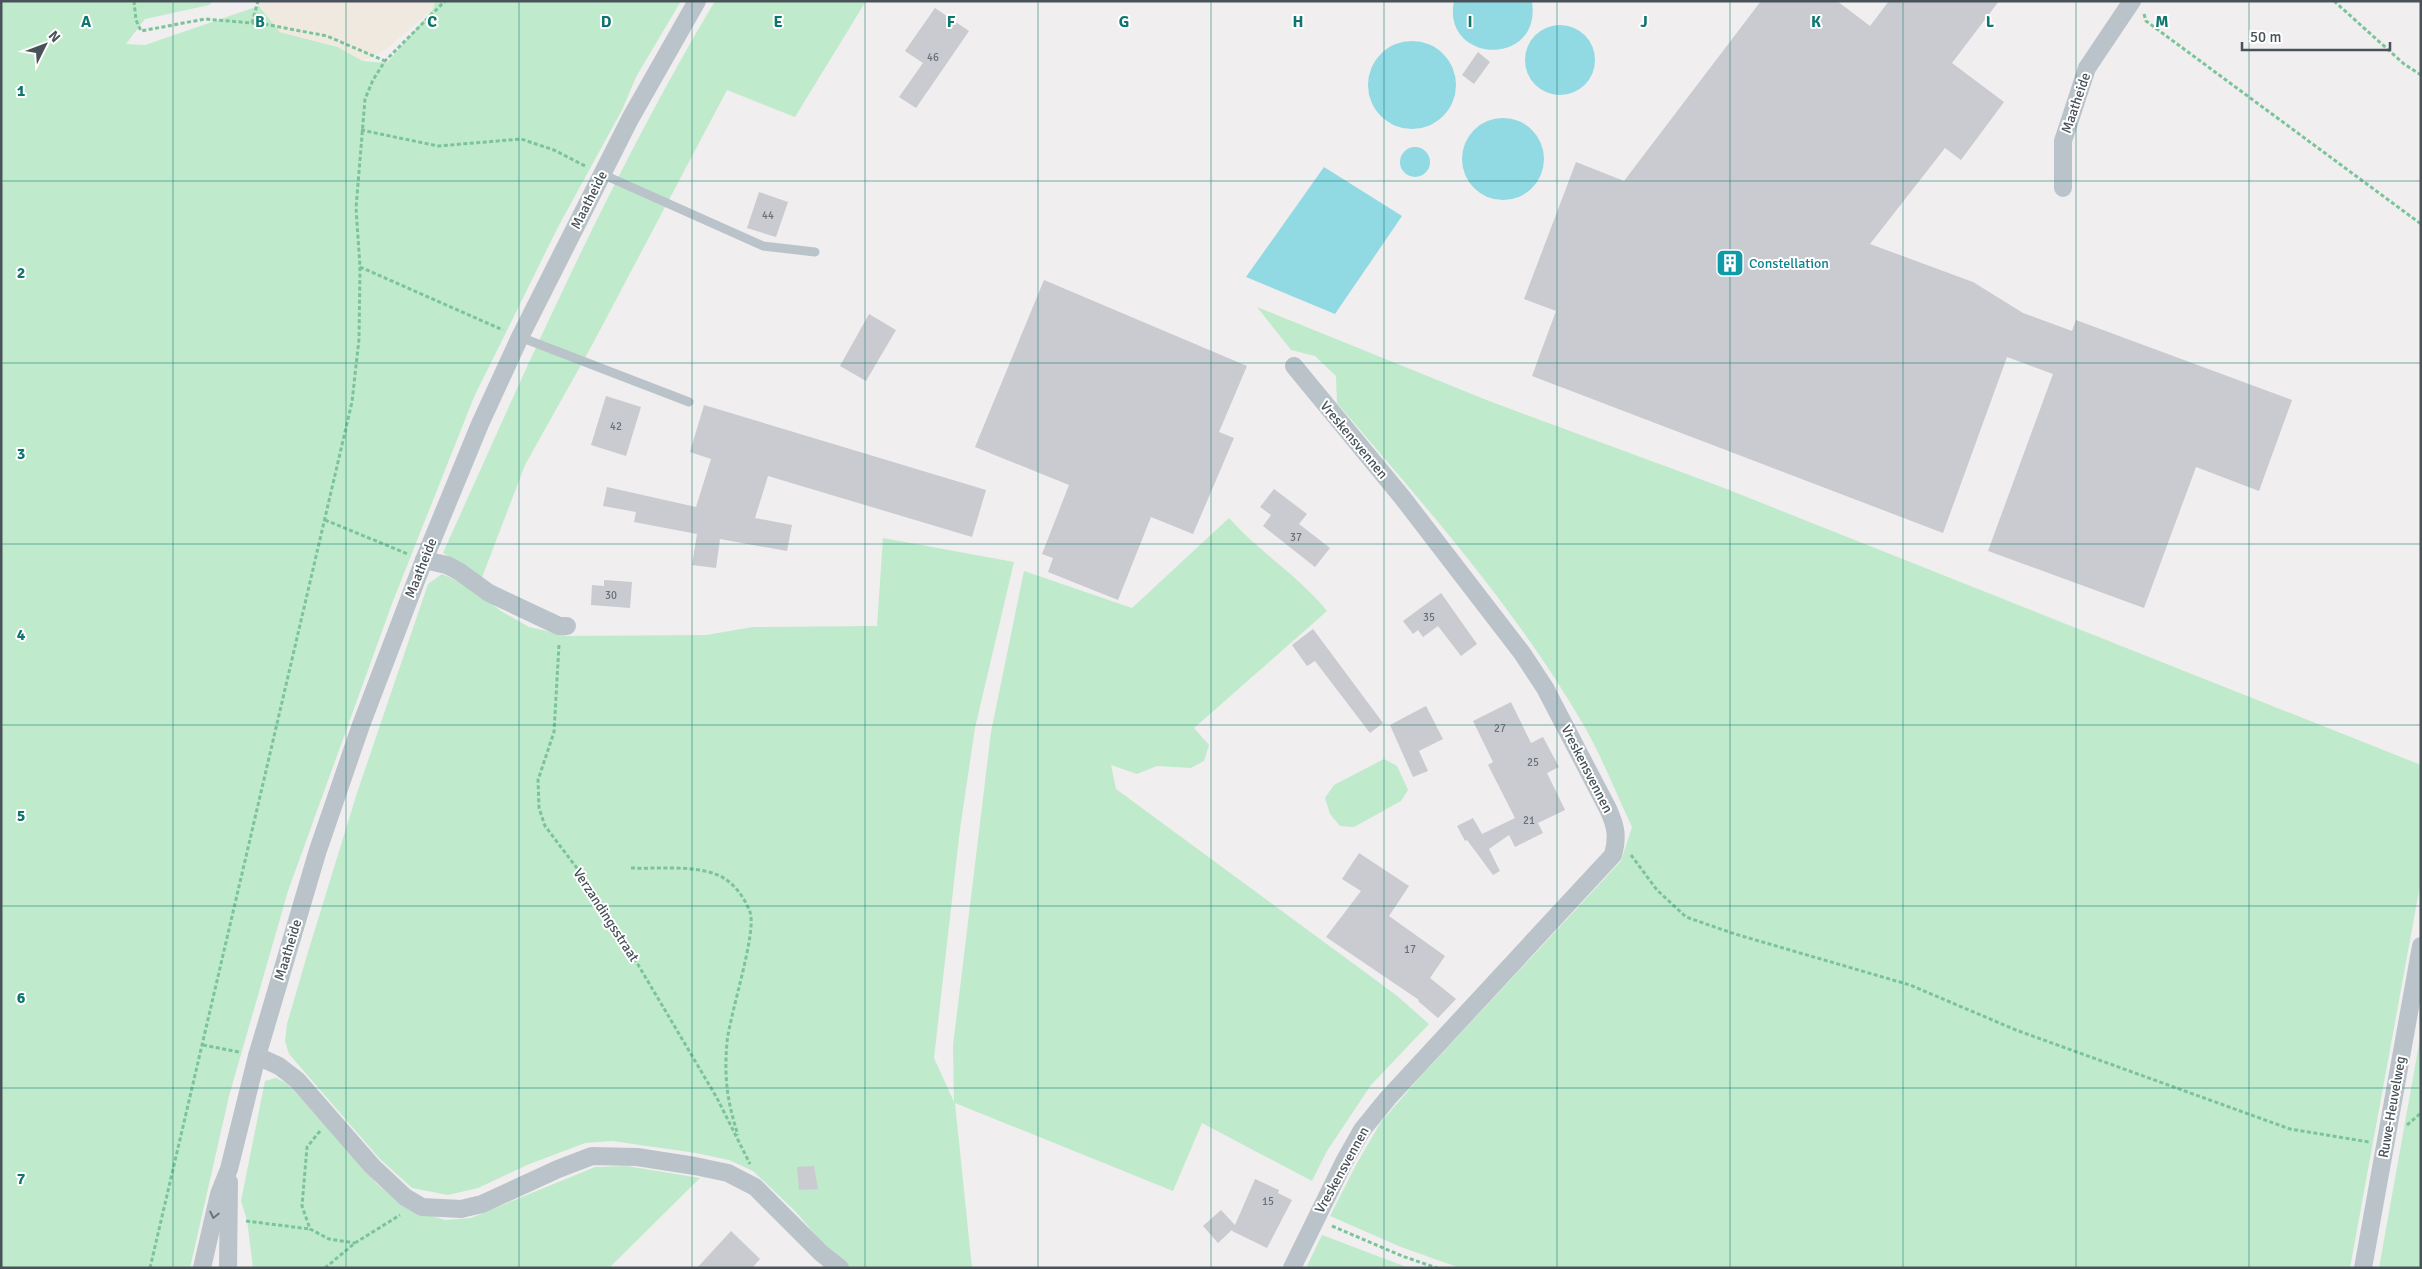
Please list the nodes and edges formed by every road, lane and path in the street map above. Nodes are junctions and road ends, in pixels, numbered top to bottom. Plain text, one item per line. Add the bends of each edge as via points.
1 (134, 1) edge
2 (258, 1) edge
3 (444, 1) edge
4 (697, 1) edge
5 (2334, 1) edge
6 (2137, 5) edge
7 (252, 23) junction
8 (385, 61) junction
9 (2421, 75) edge
10 (362, 130) junction
11 (602, 174) junction
12 (2062, 188) dead end
13 (2421, 224) edge
14 (815, 252) dead end
15 (360, 267) junction
16 (520, 337) junction
17 (1294, 366) dead end
18 (689, 402) dead end
19 (325, 520) junction
20 (424, 560) junction
21 (563, 626) joint
22 (1617, 840) junction
23 (632, 868) dead end
24 (2421, 946) edge
25 (203, 1045) junction
26 (257, 1056) junction
27 (330, 1119) junction
28 (741, 1143) junction
29 (2385, 1145) junction
30 (229, 1168) junction
31 (755, 1186) junction
32 (418, 1204) junction
33 (228, 1219) junction
34 (1316, 1219) junction
35 (310, 1229) junction
36 (355, 1243) junction
37 (150, 1268) edge
38 (202, 1268) edge
39 (228, 1268) edge
40 (325, 1268) edge
41 (840, 1268) edge
42 (1292, 1268) edge
43 (1437, 1268) edge
44 (2363, 1268) edge

1 - 7 path via 141,31 206,18
2 - 7 path
3 - 8 path
4 - 11 street, Maatheide
5 - 9 path via 2404,64
6 - 12 street, Maatheide via 2087,68 2063,141
6 - 13 path via 2146,21
7 - 8 path via 327,36
8 - 10 path via 365,99
10 - 11 path via 438,146 521,138
10 - 15 path via 356,208
11 - 14 lane via 763,246
11 - 16 street, Maatheide
15 - 16 path
15 - 19 path via 359,339 352,402
16 - 18 lane
16 - 20 street, Maatheide
17 - 22 street, Vreskensvennen via 1402,497 1522,653 1545,688 1608,808 1616,826
19 - 20 path
19 - 25 path
20 - 21 street via 460,572 489,593
20 - 26 street, Maatheide via 340,785
21 - 28 path, Verzandingsstraat via 554,732 538,780 539,808 545,826 595,892
22 - 29 path via 1657,890 1686,917 1910,985 2016,1030 2290,1129
22 - 34 street, Vreskensvennen via 1613,855 1362,1130
23 - 28 path via 697,870 715,874 731,883 750,912 751,932 728,1039 725,1079 728,1104
24 - 29 street, Ruwe-Heuvelweg
25 - 26 path
25 - 37 path
26 - 27 street via 279,1066 297,1080
26 - 30 street, Maatheide
27 - 32 street via 390,1184
27 - 35 path via 307,1147 302,1206
28 - 31 path, Verzandingsstraat via 753,1171
29 - 44 street, Ruwe-Heuvelweg
30 - 33 street, Maatheide
30 -> 38 street, Maatheide via 219,1194
31 - 32 street via 728,1173 695,1166 637,1157 592,1156 475,1206 440,1209
31 - 41 street
32 - 36 path
33 - 35 path
33 - 39 street, Maatheide
34 - 42 street, Vreskensvennen
34 - 43 path
35 - 36 path via 329,1239
36 - 40 path

